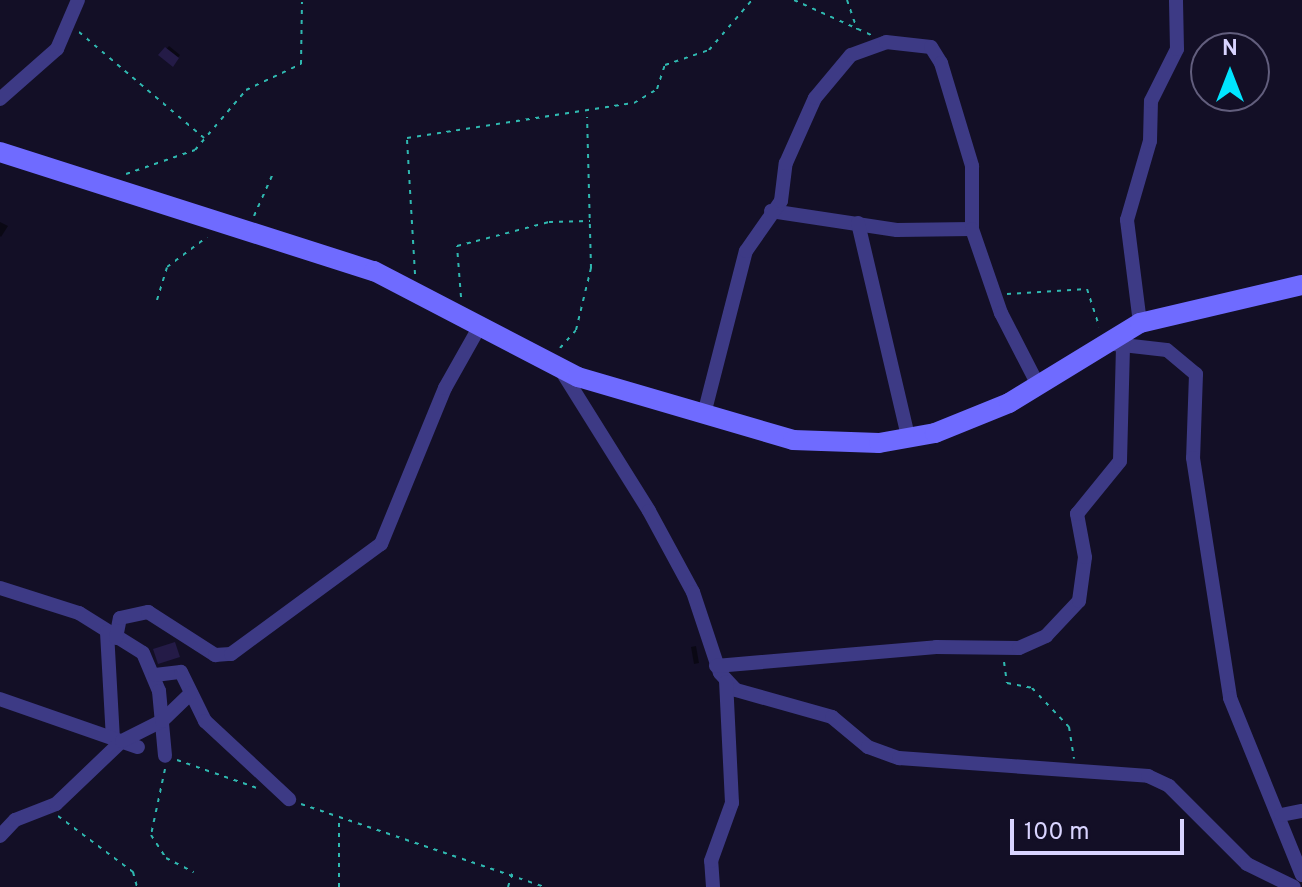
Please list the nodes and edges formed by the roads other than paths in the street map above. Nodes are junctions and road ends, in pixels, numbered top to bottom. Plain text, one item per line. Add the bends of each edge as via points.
1 (78, 0) edge
2 (1176, 0) edge
3 (0, 99) edge
4 (0, 152) edge
5 (771, 211) junction
6 (858, 223) junction
7 (972, 229) junction
8 (1302, 285) edge
9 (477, 322) junction
10 (1140, 323) junction
11 (1123, 343) junction
12 (1102, 344) junction
13 (561, 370) junction
14 (1038, 385) junction
15 (704, 414) junction
16 (909, 440) junction
17 (0, 588) edge
18 (111, 635) junction
19 (716, 666) junction
20 (155, 675) junction
21 (726, 682) junction
22 (191, 693) junction
23 (0, 699) edge
24 (162, 721) junction
25 (118, 739) junction
26 (138, 747) dead end
27 (165, 756) road end
28 (289, 799) road end
29 (1302, 811) edge
30 (1281, 815) junction
31 (0, 836) edge
32 (1302, 875) edge
33 (713, 887) edge
34 (1294, 887) edge

1 - 3 street via 57,49
2 - 10 street via 1177,49 1151,101 1150,141 1127,220
4 - 9 street via 413,287
5 - 6 street
5 - 7 street via 781,201 786,163 815,98 851,55 878,43 936,53 972,166
5 - 15 street via 746,251
6 - 7 street via 927,233
6 - 16 street
7 - 14 street via 994,296
8 - 10 street
9 - 13 street
9 - 18 street via 381,544 231,654 205,650 148,612 120,618
10 - 12 street
11 - 12 street
11 - 19 street via 1120,461 1077,514 1085,557 1079,601 1046,636 1003,649
11 - 30 street via 1178,354 1196,374 1193,458 1230,698
12 - 14 street
13 - 15 street
13 - 19 street via 693,592
14 - 16 street via 965,422
15 - 16 street via 793,440
17 - 18 street via 79,613
18 - 20 street via 143,653
18 - 25 street
19 - 21 street
20 - 22 street via 176,669
20 - 24 street
21 - 33 street via 732,803 712,854
21 - 34 street via 832,717 868,747 899,758 1165,783 1247,864
22 - 24 street
22 - 28 street via 214,731
23 - 25 street
24 - 25 street
24 - 27 street
25 - 26 street
25 - 31 street via 47,808 15,820
29 - 30 street
30 - 32 street

